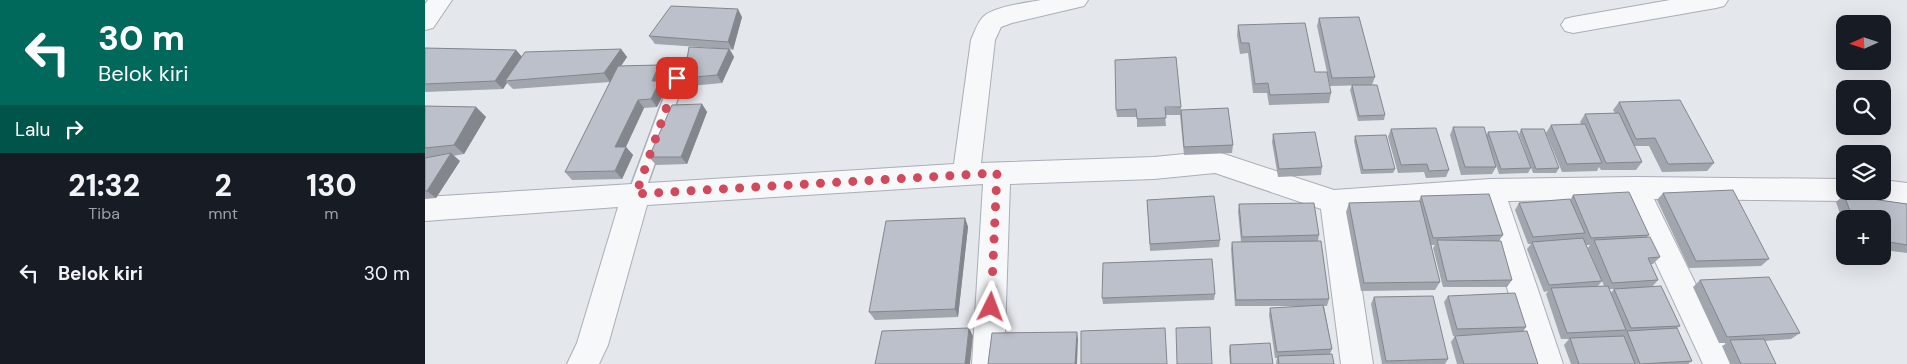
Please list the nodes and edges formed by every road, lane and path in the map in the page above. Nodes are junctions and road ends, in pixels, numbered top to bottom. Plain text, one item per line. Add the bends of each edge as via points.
1 (440, 0) edge
2 (1076, 0) edge
3 (1716, 0) edge
4 (425, 22) edge
5 (1573, 25) dead end
6 (677, 78) dead end
7 (997, 173) junction
8 (966, 174) junction
9 (1635, 188) junction
10 (1490, 190) junction
11 (1836, 190) edge
12 (1891, 192) edge
13 (636, 194) junction
14 (1907, 194) edge
15 (1334, 202) junction
16 (425, 209) edge
17 (583, 364) edge
18 (988, 364) edge
19 (1357, 364) edge
20 (1547, 364) edge
21 (1719, 364) edge

1 - 4 street
2 - 8 street via 1005,16 992,22 983,40
3 - 5 street
6 - 13 lane
7 - 8 street
7 - 15 street via 1154,168 1215,162
7 - 18 street
8 - 13 street
9 - 10 street
9 - 11 street
9 - 21 street
10 - 15 street
10 - 20 street
12 - 14 street
13 - 16 street
13 - 17 street
15 - 19 street

